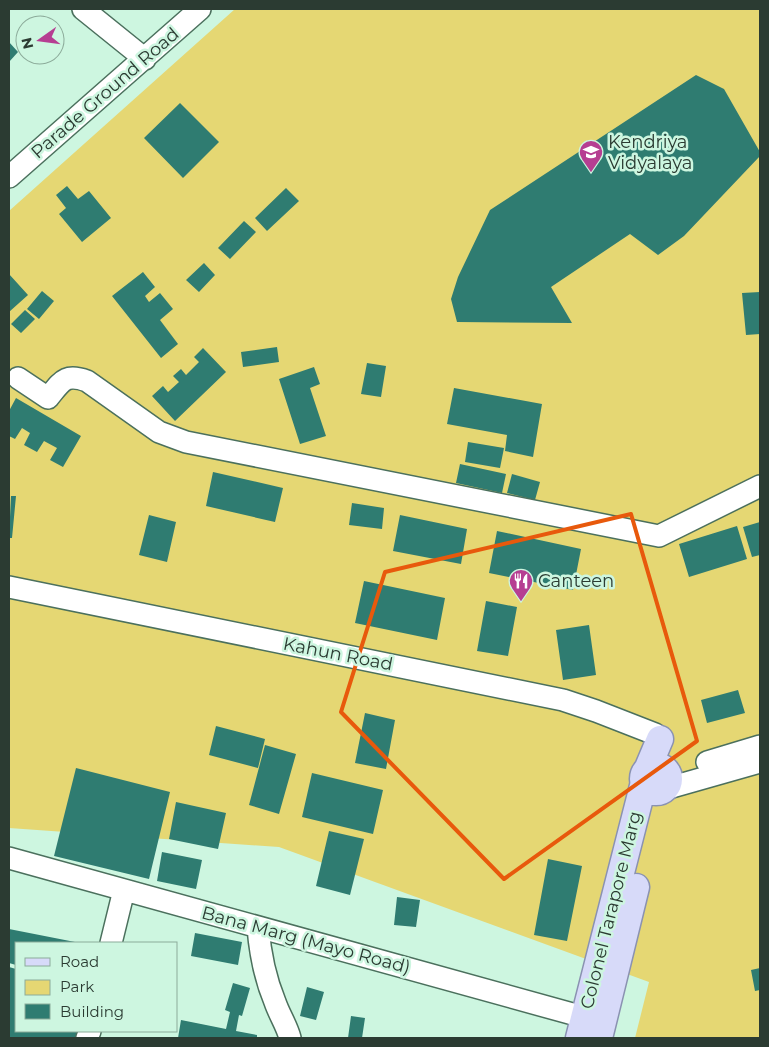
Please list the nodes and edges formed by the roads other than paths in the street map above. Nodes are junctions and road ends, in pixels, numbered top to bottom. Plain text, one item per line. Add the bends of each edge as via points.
1 (83, 9) edge
2 (200, 9) edge
3 (145, 59) junction
4 (9, 178) edge
5 (18, 378) dead end
6 (760, 486) edge
7 (9, 587) edge
8 (660, 739) joint
9 (760, 746) edge
10 (760, 762) edge
11 (658, 779) junction
12 (9, 858) edge
13 (124, 890) junction
14 (258, 927) junction
15 (111, 942) edge
16 (591, 1029) edge
17 (290, 1038) edge

1 - 3 street
2 - 3 street, Parade Ground Road
3 - 4 street, Parade Ground Road
5 - 6 street via 48,398 68,377 87,381 159,432 186,442 659,536
7 - 8 street, Kahun Road via 563,700 655,734
8 - 11 main road
9 - 11 street
10 - 11 street
11 - 16 main road, Colonel Tarapore Marg
12 - 13 street, Bana Marg (Mayo Road)
13 - 14 street, Bana Marg (Mayo Road)
13 - 15 street
14 - 16 street, Bana Marg (Mayo Road)
14 - 17 street via 266,974

